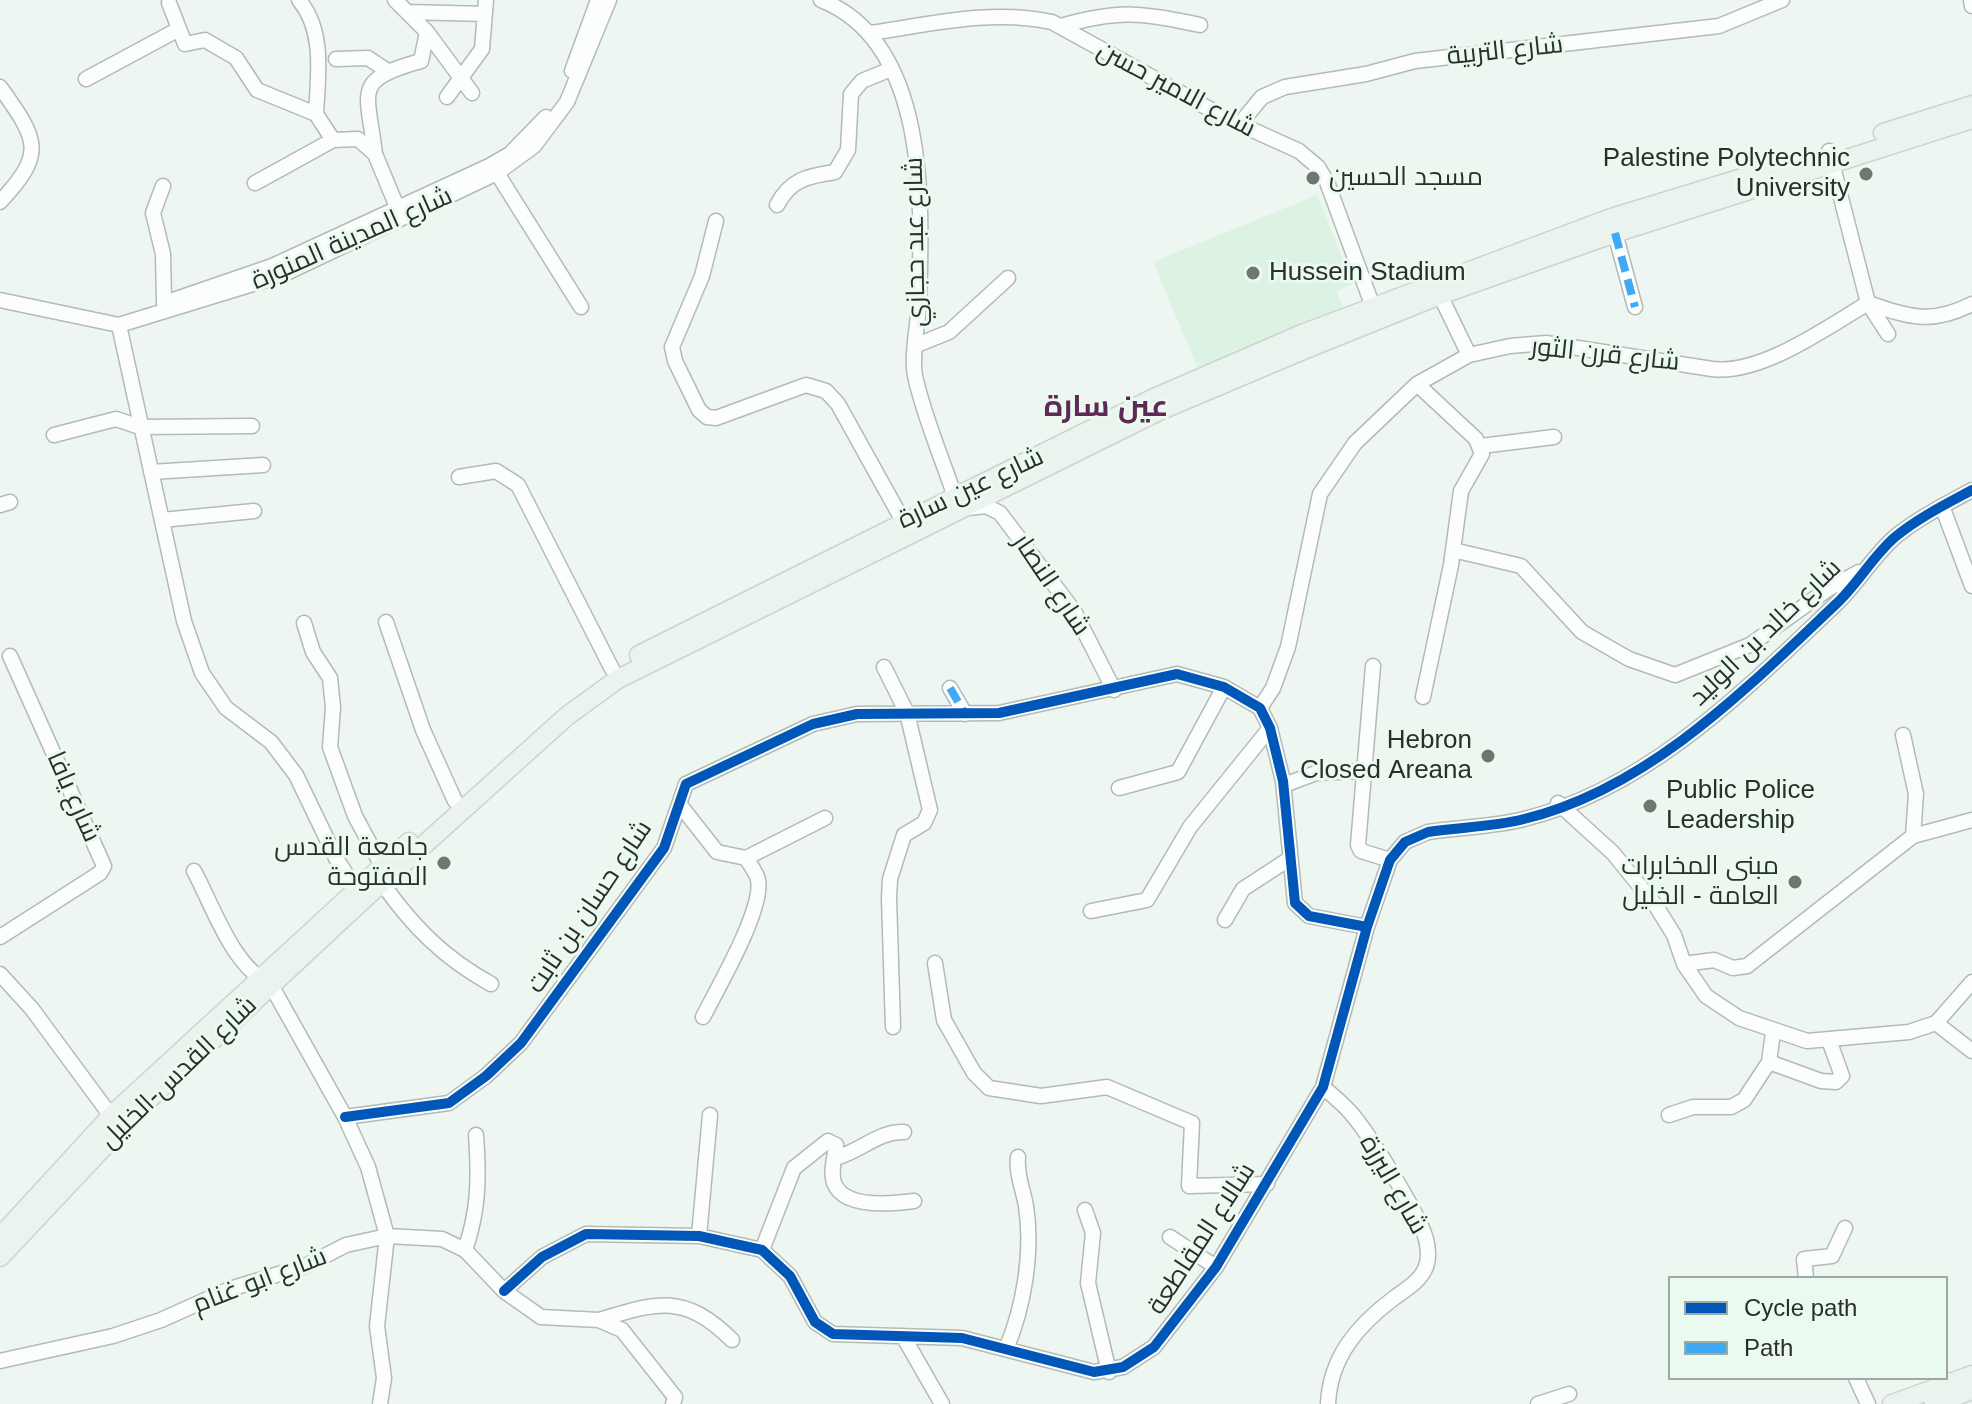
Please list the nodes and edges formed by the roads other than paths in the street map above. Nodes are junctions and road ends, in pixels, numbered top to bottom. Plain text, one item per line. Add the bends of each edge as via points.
1 (299, 0) edge
2 (395, 0) edge
3 (598, 0) edge
4 (609, 0) edge
5 (821, 0) edge
6 (1782, 0) edge
7 (1971, 0) edge
8 (169, 3) dead end
9 (1972, 6) edge
10 (486, 7) edge
11 (409, 12) junction
12 (1200, 25) dead end
13 (1061, 26) junction
14 (179, 29) junction
15 (427, 32) junction
16 (870, 33) junction
17 (336, 59) dead end
18 (891, 69) junction
19 (386, 70) junction
20 (462, 75) junction
21 (86, 79) dead end
22 (0, 87) edge
23 (472, 93) dead end
24 (447, 97) dead end
25 (1972, 105) edge
26 (316, 114) junction
27 (1972, 119) edge
28 (1239, 125) junction
29 (333, 140) junction
30 (375, 154) junction
31 (1831, 156) junction
32 (497, 173) junction
33 (255, 183) dead end
34 (163, 186) dead end
35 (0, 202) edge
36 (777, 205) dead end
37 (397, 207) junction
38 (716, 221) dead end
39 (1615, 233) junction
40 (1008, 278) dead end
41 (0, 292) edge
42 (1440, 295) junction
43 (0, 300) edge
44 (164, 303) junction
45 (1868, 303) junction
46 (1972, 304) edge
47 (581, 307) dead end
48 (1635, 307) dead end
49 (1375, 313) junction
50 (119, 325) junction
51 (1888, 334) dead end
52 (917, 345) junction
53 (1469, 355) junction
54 (1417, 384) junction
55 (252, 426) dead end
56 (140, 427) junction
57 (54, 435) dead end
58 (1554, 437) dead end
59 (1481, 446) junction
60 (263, 465) dead end
61 (151, 472) junction
62 (459, 477) dead end
63 (1972, 490) edge
64 (961, 502) junction
65 (1942, 506) junction
66 (254, 511) dead end
67 (162, 520) junction
68 (903, 521) junction
69 (1453, 550) junction
70 (1863, 570) junction
71 (1972, 586) edge
72 (386, 622) dead end
73 (304, 623) dead end
74 (10, 656) dead end
75 (1373, 666) dead end
76 (884, 667) dead end
77 (612, 669) junction
78 (1224, 687) junction
79 (950, 688) dead end
80 (1114, 690) junction
81 (1423, 697) dead end
82 (1260, 708) junction
83 (907, 713) junction
84 (965, 714) junction
85 (1270, 728) junction
86 (1903, 735) dead end
87 (1362, 771) junction
88 (1284, 785) junction
89 (1119, 788) dead end
90 (455, 801) junction
91 (680, 805) junction
92 (1559, 805) junction
93 (825, 818) dead end
94 (1972, 820) edge
95 (1913, 836) junction
96 (746, 858) junction
97 (1289, 859) junction
98 (1390, 860) junction
99 (194, 871) dead end
100 (382, 875) junction
101 (360, 893) junction
102 (1091, 911) dead end
103 (1225, 920) dead end
104 (1367, 927) junction
105 (0, 937) edge
106 (935, 963) dead end
107 (1684, 964) junction
108 (0, 974) edge
109 (264, 982) junction
110 (1972, 982) edge
111 (491, 984) dead end
112 (703, 1017) dead end
113 (1936, 1023) junction
114 (893, 1027) dead end
115 (1773, 1032) junction
116 (1829, 1040) junction
117 (1972, 1051) edge
118 (1769, 1062) junction
119 (1323, 1087) junction
120 (710, 1115) dead end
121 (1669, 1115) dead end
122 (111, 1116) junction
123 (345, 1117) junction
124 (904, 1132) dead end
125 (476, 1135) dead end
126 (1018, 1157) dead end
127 (835, 1158) junction
128 (1267, 1184) junction
129 (914, 1201) dead end
130 (1085, 1210) dead end
131 (1845, 1228) dead end
132 (387, 1236) junction
133 (699, 1236) junction
134 (0, 1237) edge
135 (1170, 1237) dead end
136 (465, 1250) junction
137 (762, 1250) junction
138 (0, 1257) edge
139 (1216, 1267) junction
140 (1806, 1276) edge
141 (504, 1291) junction
142 (599, 1320) junction
143 (903, 1336) junction
144 (732, 1340) dead end
145 (1006, 1349) junction
146 (0, 1361) edge
147 (1109, 1372) junction
148 (1972, 1375) edge
149 (1857, 1380) edge
150 (1972, 1390) edge
151 (1569, 1394) dead end
152 (380, 1404) edge
153 (673, 1404) edge
154 (942, 1404) edge
155 (1328, 1404) edge
156 (1538, 1404) edge
157 (1868, 1404) edge
158 (1892, 1404) edge
159 (1934, 1404) edge

1 - 26 street via 311,15 319,60
2 - 11 street
3 - 37 street, شارع المدينة المنورة via 564,88 539,127 489,166
4 - 32 street, شارع المدينة المنورة via 567,102 534,146
5 - 16 street, شارع عبد حجازي
6 - 28 street, شارع التربية via 1719,26 1415,61 1285,87 1262,97
7 - 9 street
8 - 14 street
10 - 11 street
10 - 20 street via 482,49
11 - 15 street
12 - 13 street via 1137,12
13 - 16 street, شارع الامير حسن via 989,15
13 - 28 street, شارع الامير حسن
14 - 21 street
14 - 26 street via 185,44 205,40 236,58 257,90
15 - 19 street via 421,61
15 - 20 street
16 - 18 street, شارع عبد حجازي
17 - 19 street via 368,58
18 - 36 street via 862,81 851,94 848,150 835,172 786,188
18 - 52 street, شارع عبد حجازي via 909,117 917,166
19 - 30 street via 373,79 368,92
20 - 23 street
20 - 24 street
22 - 35 street via 30,137 33,152 26,175
25 - 31 main road, شارع عين سارة
26 - 29 street
27 - 31 main road, شارع عين سارة
28 - 49 street, شارع الامير حسن via 1299,151 1318,167
29 - 30 street via 358,139
29 - 33 street
30 - 37 street
31 - 39 main road, شارع عين سارة
31 - 45 street
31 - 49 main road, شارع عين سارة via 1611,218
32 - 47 street
32 - 50 street, شارع المدينة المنورة via 282,275
34 - 44 street via 153,213 163,254
37 - 44 street, شارع المدينة المنورة via 272,266
38 - 68 street via 702,276 672,347 700,412 716,418 806,385 826,391
39 - 42 main road, شارع عين سارة
39 - 48 street
40 - 52 street via 949,332
41 - 44 street, شارع المدينة المنورة via 116,316
42 - 49 main road, شارع عين سارة
42 - 53 street
43 - 50 street, شارع المدينة المنورة
45 - 46 street via 1908,317 1946,317
45 - 51 street
45 - 53 street, شارع قرن الثور via 1739,369 1546,343
49 - 64 main road, شارع عين سارة
50 - 56 street
52 - 64 street, شارع عبد حجازي via 915,373
53 - 54 street, شارع قرن الثور
54 - 59 street
54 - 82 street, شارع قرن الثور via 1355,443 1320,494 1288,647
55 - 56 street
56 - 57 street via 116,419
56 - 61 street
58 - 59 street
59 - 69 street via 1481,461 1461,491
60 - 61 street
61 - 67 street
62 - 77 street via 496,471 518,485
63 - 65 street, شارع خالد بن الوليد
64 - 68 main road, شارع عين سارة
64 - 80 street, شارع النصار via 1000,513 1074,611
64 - 100 main road, شارع عين سارة via 592,695
65 - 70 street, شارع خالد بن الوليد via 1894,538
65 - 71 street
66 - 67 street
67 - 101 street via 184,621 202,673 226,708 271,742 296,775 336,858
68 - 77 main road, شارع عين سارة
69 - 70 street via 1521,566 1582,632 1629,659 1675,675 1750,645
69 - 81 street
70 - 92 street, شارع خالد بن الوليد via 1839,602 1697,730 1624,775 1605,779
72 - 90 street via 423,730
73 - 100 street via 331,685 330,747
74 - 105 street, شارع يافا via 104,866 101,873
75 - 87 street
76 - 83 street
77 - 90 main road, شارع عين سارة via 562,705
78 - 80 street, شارع حسان بن ثابت via 1177,674
78 - 82 street, شارع حسان بن ثابت
78 - 89 street via 1178,772
79 - 84 street
80 - 84 street, شارع حسان بن ثابت via 999,713
82 - 85 street
83 - 84 street, شارع حسان بن ثابت
83 - 91 street, شارع حسان بن ثابت via 857,714 813,724 686,784
83 - 114 street via 930,810 924,823 904,835 890,879
85 - 88 street
85 - 102 street via 1190,827 1148,898
86 - 95 street via 1916,794
87 - 88 street via 1316,773
87 - 98 street via 1358,845 1370,856
88 - 97 street
90 - 100 main road, شارع عين سارة
91 - 96 street via 717,852
91 - 123 street, شارع حسان بن ثابت via 664,848 521,1043 486,1076 449,1103
92 - 98 street, شارع خالد بن الوليد via 1414,836
92 - 107 street via 1613,853 1656,906
93 - 96 street
94 - 95 street
95 - 107 street via 1747,966 1733,968 1714,960
96 - 112 street via 758,879 758,898
97 - 103 street via 1243,889
97 - 104 street via 1293,896 1302,911
98 - 104 street
99 - 109 street via 243,963
100 - 101 main road, شارع عين سارة
100 - 111 street via 412,926 442,953
101 - 109 main road, شارع القدس-الخليل
104 - 119 street, شالاع المقاطعة
106 - 128 street via 944,1020 974,1073 989,1088 1041,1096 1107,1087 1192,1123 1189,1186
107 - 115 street via 1706,996
108 - 122 street
109 - 122 main road, شارع القدس-الخليل
109 - 123 street
109 - 138 main road, شارع القدس-الخليل
110 - 113 street
113 - 116 street via 1909,1032
113 - 117 street
115 - 116 street via 1807,1041
115 - 118 street
116 - 118 street via 1842,1076 1836,1082
118 - 121 street via 1744,1100 1731,1107 1693,1107
119 - 128 street, شالاع المقاطعة
119 - 155 street, شارع اليرزة via 1351,1112 1419,1224 1428,1251 1418,1280 1381,1308 1345,1346
120 - 133 street
122 - 134 main road, شارع القدس-الخليل
123 - 132 street via 368,1167
124 - 127 street via 886,1133 856,1153
125 - 136 street via 479,1192
126 - 145 street via 1028,1238 1019,1319
127 - 129 street via 835,1186 849,1198 879,1206
127 - 137 street via 835,1144 828,1141 794,1168
128 - 139 street, شالاع المقاطعة
130 - 147 street via 1093,1233 1088,1283
131 - 140 street via 1832,1256 1804,1259
132 - 136 street, شارع ابو غنام via 442,1239
132 - 146 street, شارع ابو غنام via 346,1245 305,1266 230,1289 113,1336
132 - 152 street via 377,1326 384,1378
133 - 137 street
133 - 141 street via 586,1234 542,1257
135 - 139 street
136 - 141 street, شارع ابو غنام
137 - 143 street via 790,1276 822,1330 846,1336
139 - 147 street, شالاع المقاطعة via 1154,1347
141 - 142 street, شارع ابو غنام via 541,1317
142 - 144 street via 654,1304 677,1306 709,1317
142 - 153 street via 622,1330 675,1397
143 - 145 street via 962,1338
143 - 154 street
145 - 147 street via 1078,1370
148 - 158 main road
149 - 157 street
150 - 159 main road
151 - 156 street

